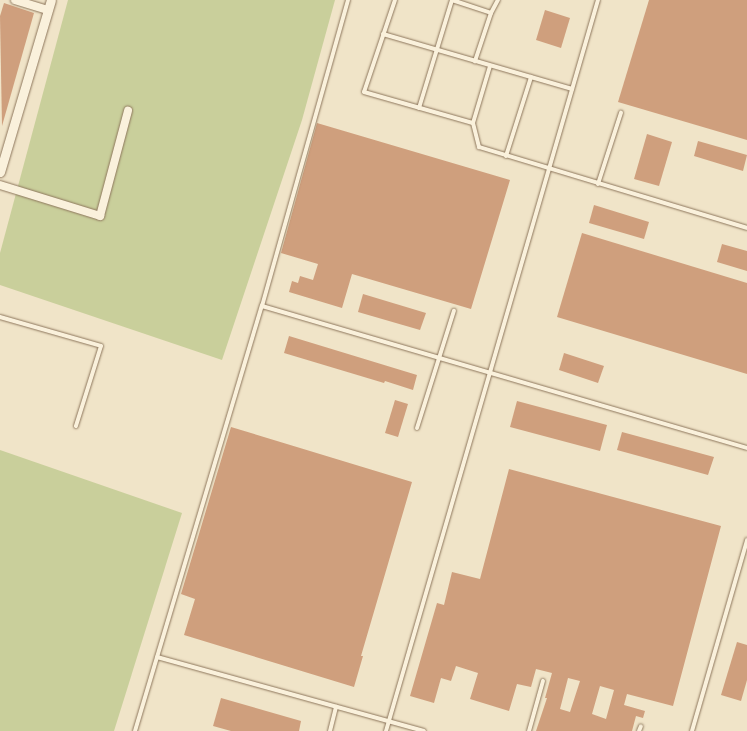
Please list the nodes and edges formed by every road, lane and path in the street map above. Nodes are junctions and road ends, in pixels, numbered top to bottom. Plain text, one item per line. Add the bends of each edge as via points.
1 (15, 0) edge
2 (51, 0) edge
3 (348, 0) edge
4 (395, 0) edge
5 (452, 0) edge
6 (498, 0) edge
7 (598, 0) edge
8 (48, 10) junction
9 (491, 13) junction
10 (383, 34) junction
11 (438, 50) junction
12 (475, 61) junction
13 (490, 66) junction
14 (531, 78) junction
15 (572, 89) junction
16 (419, 108) junction
17 (128, 111) dead end
18 (621, 113) dead end
19 (473, 123) junction
20 (506, 156) junction
21 (0, 169) edge
22 (549, 169) junction
23 (598, 184) junction
24 (0, 185) edge
25 (747, 228) edge
26 (262, 306) junction
27 (454, 311) dead end
28 (0, 317) edge
29 (439, 358) junction
30 (490, 373) junction
31 (76, 426) dead end
32 (417, 428) dead end
33 (747, 448) edge
34 (747, 540) edge
35 (157, 657) junction
36 (543, 681) dead end
37 (336, 707) junction
38 (389, 722) junction
39 (135, 731) edge
40 (330, 731) edge
41 (386, 731) edge
42 (424, 731) edge
43 (529, 731) edge
44 (692, 731) edge

1 - 8 street
2 - 8 street
3 - 26 lane
4 - 10 lane
5 - 9 lane
5 - 11 lane
6 - 9 lane
7 - 15 lane
8 - 21 street
9 - 12 lane
10 - 11 lane
10 - 16 lane via 364,92
11 - 12 lane
11 - 16 lane
12 - 13 lane
13 - 14 lane
13 - 19 lane
14 - 15 lane
14 - 20 lane
15 - 22 lane
16 - 19 lane
17 - 24 street via 100,216
18 - 23 lane
19 - 20 lane via 479,147
20 - 22 lane
22 - 23 lane
22 - 30 lane
23 - 25 lane
26 - 29 lane
26 - 35 lane
27 - 29 lane
28 - 31 lane via 101,346
29 - 30 lane
29 - 32 lane
30 - 33 lane
30 - 38 lane
34 - 44 lane
35 - 37 lane
35 - 39 lane
36 - 43 lane
37 - 38 lane
37 - 40 lane
38 - 41 lane
38 - 42 lane

